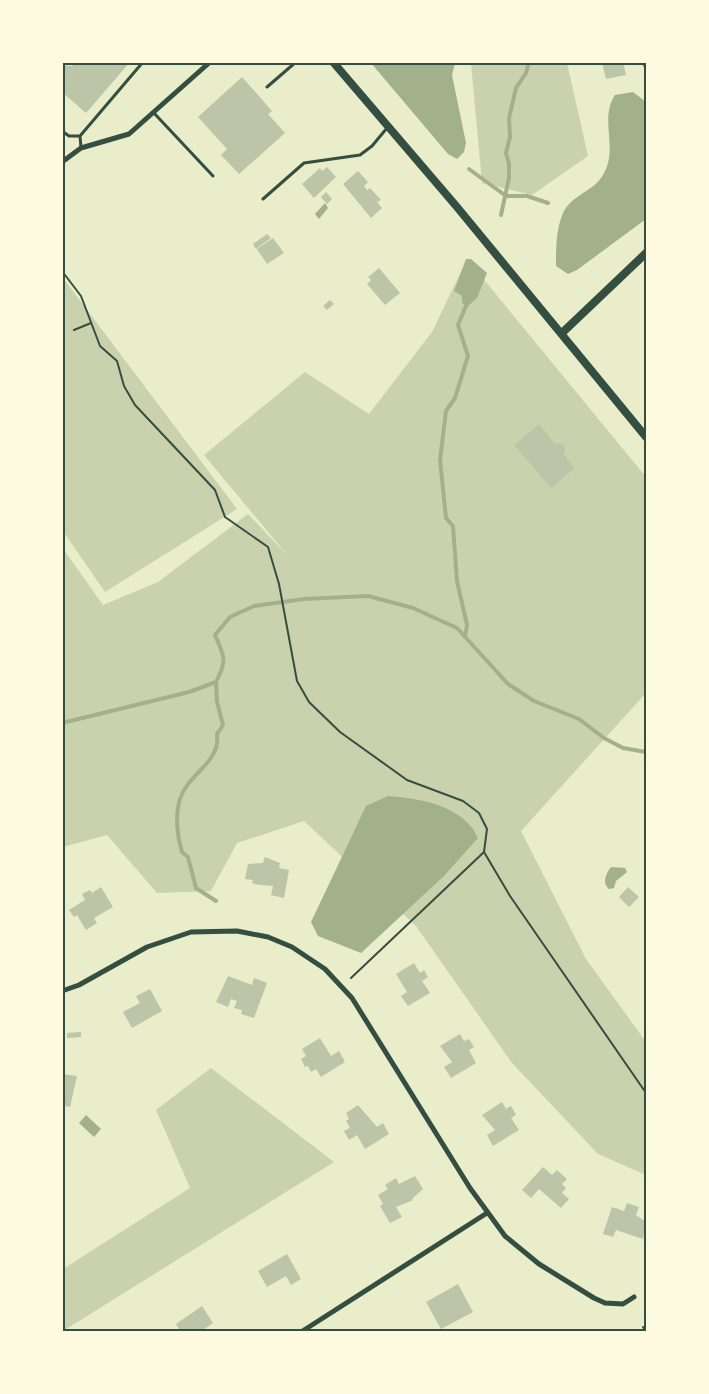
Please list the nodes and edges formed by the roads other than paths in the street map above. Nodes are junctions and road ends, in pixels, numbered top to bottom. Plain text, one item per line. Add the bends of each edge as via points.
1 (143, 62) edge
2 (210, 62) edge
3 (296, 62) edge
4 (333, 62) edge
5 (267, 87) dead end
6 (153, 112) junction
7 (390, 126) junction
8 (62, 131) edge
9 (80, 136) junction
10 (81, 148) junction
11 (62, 162) edge
12 (213, 176) dead end
13 (263, 199) dead end
14 (646, 253) edge
15 (562, 333) junction
16 (646, 437) edge
17 (62, 991) edge
18 (487, 1213) junction
19 (634, 1297) dead end
20 (302, 1332) edge

1 - 9 lane
2 - 6 street
3 - 5 lane
4 - 7 street
6 - 10 street via 129,134
6 - 12 lane
7 - 13 lane via 360,155 304,163
7 - 15 street
8 - 9 lane via 69,136
9 - 10 lane
10 - 11 street
14 - 15 street
15 - 16 street
17 - 18 street via 79,985 132,954 191,932 222,930 252,933 304,953 335,978 364,1014
18 - 19 street via 505,1236 527,1255 594,1298 623,1304
18 - 20 street

